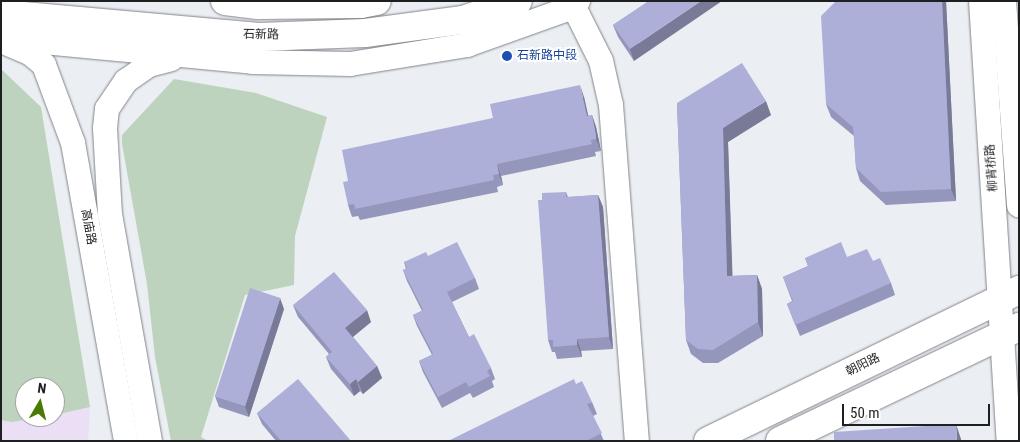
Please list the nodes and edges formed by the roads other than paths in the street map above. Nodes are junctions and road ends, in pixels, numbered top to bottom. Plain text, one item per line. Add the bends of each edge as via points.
1 (225, 1) edge
2 (377, 1) edge
3 (518, 1) edge
4 (981, 1) edge
5 (1004, 1) edge
6 (575, 3) edge
7 (1, 14) edge
8 (1, 38) edge
9 (1, 42) edge
10 (181, 56) junction
11 (73, 143) junction
12 (1019, 205) edge
13 (110, 215) junction
14 (1010, 294) edge
15 (1011, 330) edge
16 (126, 441) edge
17 (150, 441) edge
18 (637, 441) edge
19 (708, 441) edge
20 (780, 441) edge
21 (1009, 441) edge

1 - 2 main road via 258,5
3 - 7 main road, 石新路 via 463,20 443,23 365,33 259,37
4 - 14 street, 柳背桥路
5 - 12 street, 柳背桥路
6 - 10 street via 467,45 408,57 350,64 301,64
6 - 18 street via 601,61 611,105
8 - 10 street
9 - 11 street, 高庙路 via 32,54 44,66
10 - 13 street, 高庙路 via 149,64 137,72 114,94 107,109 105,128
11 - 13 street via 79,120 90,119 97,127
11 - 16 street, 高庙路
13 - 17 street, 高庙路
14 - 15 street, 柳背桥路
14 - 19 main road, 朝阳路
15 - 20 main road
15 - 21 street, 柳背桥路

